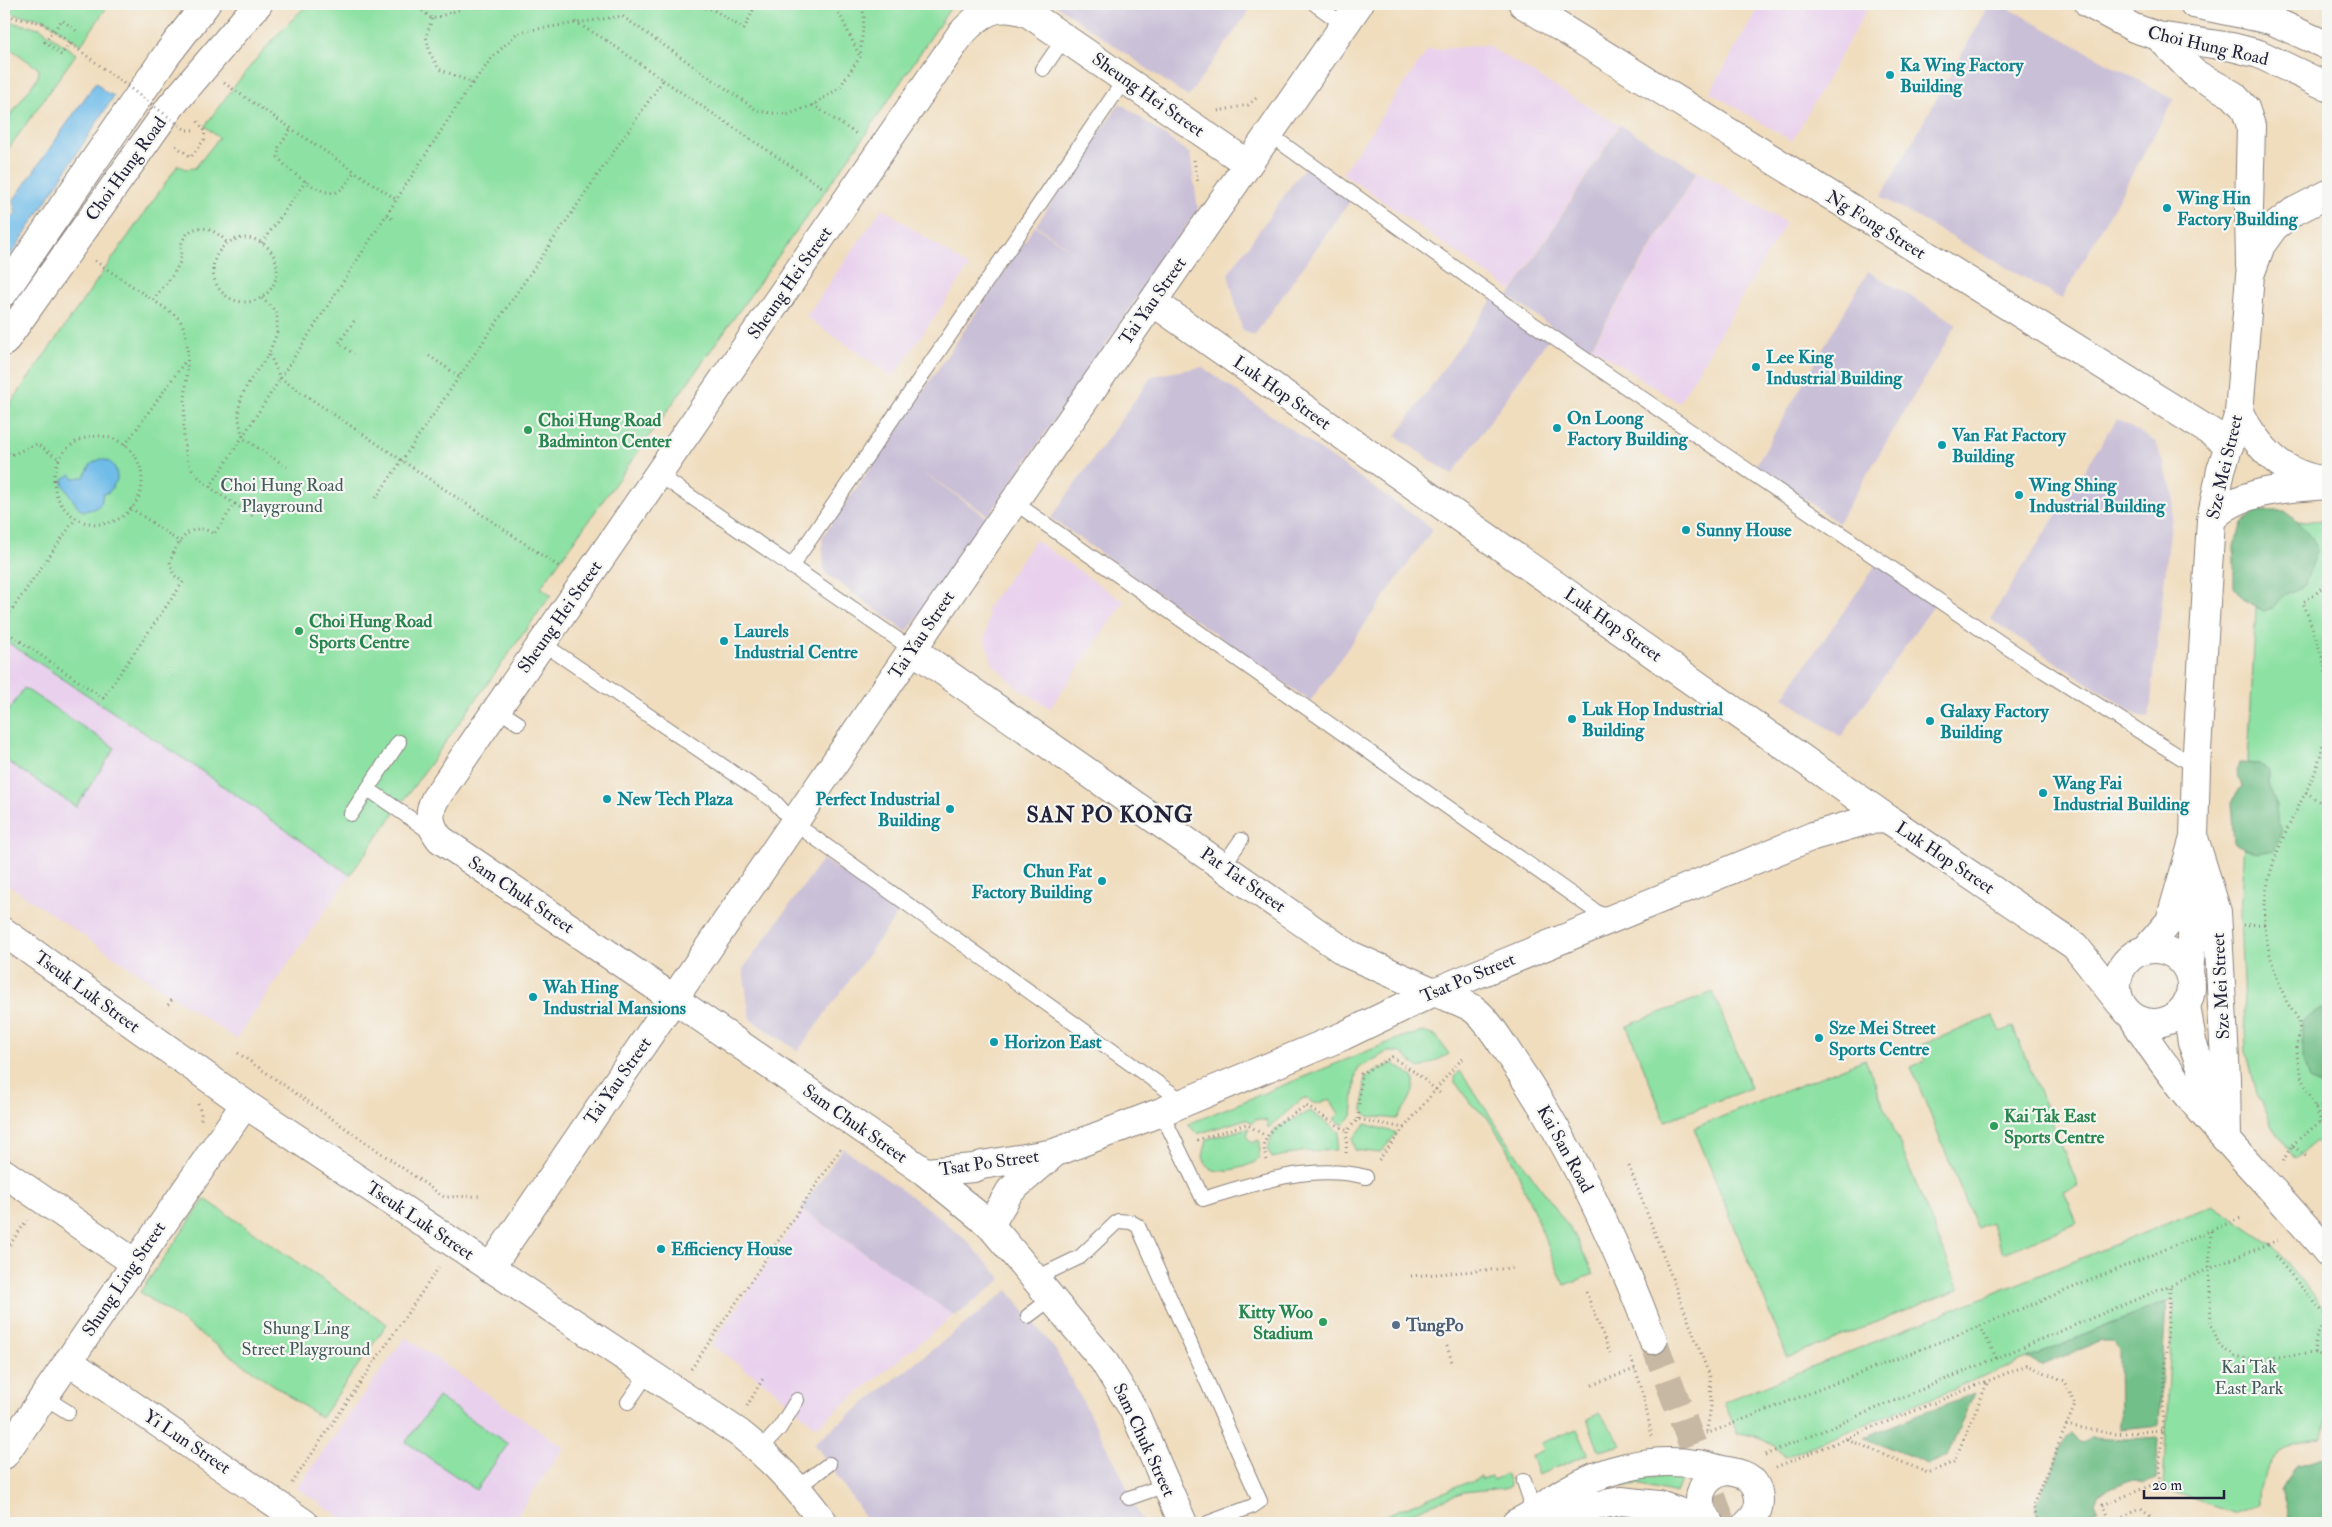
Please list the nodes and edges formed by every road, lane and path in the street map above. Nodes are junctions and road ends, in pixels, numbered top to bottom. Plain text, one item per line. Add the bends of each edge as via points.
1 (206, 4) edge
2 (256, 4) edge
3 (415, 4) edge
4 (467, 4) edge
5 (680, 4) edge
6 (756, 4) edge
7 (835, 4) edge
8 (862, 4) edge
9 (1315, 4) edge
10 (1523, 4) edge
11 (2089, 4) edge
12 (2194, 4) edge
13 (4, 11) edge
14 (1352, 14) edge
15 (432, 19) junction
16 (574, 22) junction
17 (78, 32) dead end
18 (2158, 36) junction
19 (1065, 37) junction
20 (70, 43) junction
21 (2328, 46) edge
22 (860, 57) junction
23 (1042, 69) dead end
24 (1125, 79) junction
25 (663, 80) junction
26 (222, 81) dead end
27 (473, 83) junction
28 (2328, 87) edge
29 (812, 105) junction
30 (193, 117) dead end
31 (291, 129) junction
32 (1269, 134) junction
33 (863, 138) dead end
34 (1193, 156) dead end
35 (1248, 164) junction
36 (354, 172) junction
37 (306, 180) junction
38 (1198, 183) dead end
39 (828, 190) dead end
40 (2328, 194) edge
41 (397, 200) junction
42 (387, 215) junction
43 (394, 220) dead end
44 (227, 243) junction
45 (262, 243) junction
46 (95, 262) dead end
47 (2250, 275) junction
48 (4, 292) edge
49 (262, 298) junction
50 (153, 300) junction
51 (1153, 302) junction
52 (354, 322) dead end
53 (4, 342) edge
54 (269, 353) junction
55 (354, 354) dead end
56 (429, 356) dead end
57 (186, 360) junction
58 (459, 376) junction
59 (280, 378) junction
60 (2239, 413) junction
61 (243, 438) junction
62 (2230, 444) junction
63 (125, 445) junction
64 (4, 450) edge
65 (58, 459) junction
66 (287, 467) dead end
67 (658, 474) junction
68 (2328, 481) edge
69 (2328, 485) edge
70 (210, 487) junction
71 (376, 498) dead end
72 (1014, 502) junction
73 (235, 504) junction
74 (131, 508) junction
75 (253, 516) dead end
76 (76, 518) junction
77 (2211, 520) junction
78 (181, 543) junction
79 (791, 567) junction
80 (565, 571) dead end
81 (2328, 576) edge
82 (4, 621) edge
83 (4, 630) edge
84 (542, 643) junction
85 (913, 650) junction
86 (399, 742) dead end
87 (2196, 767) junction
88 (368, 789) junction
89 (2306, 792) junction
90 (2328, 808) edge
91 (351, 814) dead end
92 (1888, 819) junction
93 (794, 823) junction
94 (435, 829) junction
95 (2194, 838) junction
96 (1242, 840) dead end
97 (1223, 866) junction
98 (1608, 920) junction
99 (2265, 924) junction
100 (2236, 925) dead end
101 (4, 932) edge
102 (2075, 946) junction
103 (2139, 952) junction
104 (2189, 972) junction
105 (1434, 992) junction
106 (174, 997) dead end
107 (674, 999) junction
108 (168, 1005) dead end
109 (2186, 1005) junction
110 (2126, 1010) junction
111 (238, 1053) dead end
112 (1464, 1058) dead end
113 (1441, 1094) dead end
114 (245, 1104) junction
115 (2328, 1105) edge
116 (1173, 1107) junction
117 (2315, 1107) junction
118 (1358, 1119) junction
119 (2320, 1121) junction
120 (1404, 1128) junction
121 (2328, 1129) edge
122 (1266, 1136) junction
123 (2227, 1138) junction
124 (844, 1145) dead end
125 (2292, 1145) junction
126 (1179, 1150) junction
127 (1054, 1153) junction
128 (2307, 1157) dead end
129 (2283, 1161) dead end
130 (1629, 1166) dead end
131 (925, 1172) junction
132 (4, 1173) edge
133 (1366, 1177) joint
134 (1274, 1179) junction
135 (482, 1196) dead end
136 (23, 1214) dead end
137 (2241, 1218) dead end
138 (990, 1225) junction
139 (2211, 1231) junction
140 (2278, 1240) dead end
141 (4, 1253) edge
142 (2328, 1253) edge
143 (2276, 1256) dead end
144 (135, 1263) junction
145 (440, 1267) dead end
146 (490, 1268) junction
147 (1513, 1268) dead end
148 (2209, 1269) junction
149 (1411, 1276) dead end
150 (2170, 1286) junction
151 (1044, 1288) junction
152 (1586, 1292) dead end
153 (1028, 1316) dead end
154 (2328, 1318) edge
155 (2328, 1324) edge
156 (1980, 1326) junction
157 (1653, 1340) tunnel mouth
158 (1447, 1346) dead end
159 (1628, 1351) dead end
160 (1610, 1353) dead end
161 (2314, 1353) junction
162 (2328, 1357) edge
163 (1997, 1359) junction
164 (68, 1361) junction
165 (1452, 1362) dead end
166 (690, 1369) dead end
167 (1635, 1369) junction
168 (648, 1372) junction
169 (764, 1377) dead end
170 (1988, 1380) junction
171 (1592, 1385) dead end
172 (44, 1396) junction
173 (797, 1400) dead end
174 (628, 1402) dead end
175 (747, 1406) dead end
176 (68, 1412) dead end
177 (2066, 1425) junction
178 (2162, 1430) junction
179 (1706, 1434) junction
180 (1846, 1438) junction
181 (1705, 1441) dead end
182 (1654, 1444) dead end
183 (760, 1450) junction
184 (4, 1455) edge
185 (1765, 1455) dead end
186 (829, 1464) dead end
187 (1776, 1467) dead end
188 (1725, 1471) junction
189 (1524, 1480) dead end
190 (1166, 1484) junction
191 (290, 1486) dead end
192 (798, 1487) junction
193 (1129, 1498) dead end
194 (1571, 1517) edge
195 (1522, 1521) edge
196 (1755, 1522) edge
197 (304, 1523) edge
198 (824, 1523) edge
199 (1183, 1523) edge
200 (1208, 1523) edge
201 (1710, 1523) edge
202 (2042, 1523) edge
203 (2102, 1523) edge
204 (2106, 1523) edge
205 (2159, 1523) edge

1 - 48 street, Choi Hung Road via 166,56
2 - 53 street, Choi Hung Road via 171,106
3 - 15 path
4 - 15 path
5 - 6 path via 712,9 744,29
7 - 22 path
8 - 22 path
9 - 14 lane
10 - 62 street, Ng Fong Street
11 - 18 street, Choi Hung Road via 2134,28
12 - 21 street via 2271,20
13 - 20 path, bridge via 14,18 43,23
14 - 32 street, Tai Yau Street
15 - 27 path via 426,36 430,53 439,69
16 - 25 path, bridge
16 - 27 path via 518,32
16 - 29 path via 622,16 758,111 787,115
17 - 20 path via 62,20 45,42 61,55
18 - 28 street, Choi Hung Road via 2259,54
18 - 47 street via 2194,73 2233,95 2245,108 2252,126
19 - 23 lane
19 - 24 street, Sheung Hei Street
19 - 67 street, Sheung Hei Street via 1034,16 1015,8 985,12 973,21
20 - 30 path, bridge via 186,130 175,145 191,157 204,140 205,131
22 - 29 path via 840,88
24 - 35 street, Sheung Hei Street
24 - 79 lane
25 - 39 path
25 - 58 path, bridge
26 - 31 path
27 - 41 path
29 - 33 path
31 - 36 path
31 - 37 path via 279,147 278,156 283,164
32 - 35 street, Tai Yau Street
32 - 87 lane via 1578,355 2020,656
34 - 38 path
35 - 51 street, Tai Yau Street
36 - 37 path via 343,188 335,192 325,193
36 - 41 path
37 - 45 path
40 - 47 street, Sze Mei Street via 2293,212 2274,227 2261,246
41 - 42 path
42 - 43 path
42 - 59 path
44 - 45 path via 242,238
44 - 49 path via 214,262 213,276 219,289 233,300 250,302
44 - 50 path via 212,230 200,227 190,232 183,241 179,265
45 - 49 path via 274,253 278,266 277,278
46 - 50 path
47 - 60 street, Sze Mei Street
49 - 54 path via 276,313 277,333
50 - 57 path via 178,319 186,338
51 - 72 street, Tai Yau Street
51 - 92 street, Luk Hop Street
52 - 55 path via 339,343
54 - 59 path
54 - 61 path via 241,396 238,410
56 - 58 path
57 - 63 path
57 - 70 path via 182,433 190,465
58 - 71 path, bridge
59 - 61 path
59 - 80 path
60 - 62 street, Sze Mei Street
60 - 68 street via 2265,452 2281,466
61 - 66 path
61 - 70 path
62 - 77 street, Sze Mei Street
63 - 65 path via 115,439 98,436 81,439 66,448
63 - 74 path via 139,464 142,479 140,492
64 - 65 path via 11,455 37,444
65 - 76 path via 54,485 61,503
67 - 79 lane
67 - 84 street, Sheung Hei Street
69 - 77 street via 2244,498 2220,510
70 - 73 path
72 - 85 street, Tai Yau Street
72 - 98 lane
73 - 75 path
73 - 78 path via 214,534 200,528 187,534
74 - 76 path via 109,522 93,523
74 - 78 path
76 - 82 path
77 - 87 street, Sze Mei Street
78 - 83 path via 170,562 174,575 183,582 103,698
79 - 85 lane
81 - 89 path via 2314,596 2303,602 2328,680 2328,710 2322,749
84 - 93 lane via 773,800
84 - 94 street, Sheung Hei Street via 508,716 434,799 430,808
85 - 93 street, Tai Yau Street
85 - 97 street, Pat Tat Street
86 - 88 lane
87 - 95 street, Sze Mei Street
88 - 91 lane
88 - 94 lane
89 - 90 path
89 - 99 path via 2284,834 2272,868 2266,893
92 - 98 street, Tsat Po Street via 1868,820 1813,836
92 - 102 street, Luk Hop Street
93 - 107 street, Tai Yau Street
93 - 116 lane
94 - 107 street, Sam Chuk Street
95 - 103 street, Sze Mei Street via 2170,921
95 - 104 street
95 - 123 street, Sze Mei Street via 2217,912
96 - 97 lane
97 - 105 street, Pat Tat Street via 1348,954
98 - 105 street, Tsat Po Street
99 - 100 path
99 - 117 path via 2268,951 2287,1002 2300,1023 2297,1054
101 - 114 street, Tseuk Luk Street
102 - 103 street, Luk Hop Street
102 - 110 street, Luk Hop Street
103 - 104 street, Sze Mei Street via 2168,951
103 - 110 street, Sze Mei Street via 2123,964 2117,976 2116,990
104 - 109 street, Sze Mei Street via 2191,991
105 - 116 street, Tsat Po Street via 1343,1036
105 - 157 street, Kai San Road via 1473,1009 1497,1036 1520,1071 1595,1202
106 - 108 path
107 - 131 street, Sam Chuk Street
107 - 146 street, Tai Yau Street
109 - 110 street, Sze Mei Street via 2177,1016 2158,1023 2140,1021
109 - 123 street via 2192,1042
110 - 123 street, Sze Mei Street via 2154,1052
111 - 135 path via 444,1197
112 - 120 path
113 - 118 path, bridge via 1392,1057 1361,1074
114 - 144 street, Shung Ling Street
114 - 146 street, Tseuk Luk Street
115 - 117 path
116 - 126 lane
116 - 127 street, Tsat Po Street
117 - 119 path
118 - 120 path
118 - 122 path via 1347,1131 1306,1106 1273,1127
119 - 121 path
119 - 125 path
120 - 133 path
122 - 126 path via 1246,1124 1203,1137
122 - 134 path via 1263,1150
123 - 142 street, Sze Mei Street
124 - 166 path
125 - 128 path
125 - 129 path
126 - 134 lane via 1203,1199
127 - 131 street, Tsat Po Street via 974,1168
127 - 138 street, Tsat Po Street via 1010,1191
130 - 179 path via 1710,1376 1711,1406
131 - 138 street, Sam Chuk Street
132 - 144 street
133 - 134 lane via 1345,1172 1311,1172
136 - 141 path via 29,1218
137 - 139 path
138 - 151 street, Sam Chuk Street
139 - 148 path
139 - 156 path
140 - 148 path
143 - 154 path
144 - 164 street, Shung Ling Street
145 - 191 path
146 - 168 street, Tseuk Luk Street
147 - 149 path
148 - 150 path
148 - 161 path via 2211,1324 2220,1347 2234,1356 2253,1360
150 - 163 path
150 - 178 path
151 - 153 lane
151 - 190 street, Sam Chuk Street via 1103,1360 1133,1408
151 - 200 lane via 1118,1221 1138,1226 1260,1501
152 - 160 path
155 - 161 path via 2315,1336
156 - 163 path
156 - 179 path
158 - 165 path
159 - 167 path
161 - 162 path
163 - 185 path
164 - 172 street, Shung Ling Street
164 - 197 street, Yi Lun Street
167 - 171 path
167 - 182 path
168 - 174 lane
168 - 183 street, Tseuk Luk Street
169 - 175 path
170 - 177 path via 2027,1365 2065,1381 2075,1405
170 - 180 path
170 - 180 path via 1954,1462 1945,1466 1928,1472
172 - 176 lane
172 - 184 street, Shung Ling Street
173 - 183 lane via 779,1429
177 - 178 path via 2114,1434
177 - 202 path via 2033,1505 2035,1518
178 - 203 path via 2159,1482 2103,1505 2110,1520
179 - 181 path
180 - 187 path
183 - 192 street, Tseuk Luk Street
186 - 192 lane
188 - 195 street via 1669,1462 1632,1466 1564,1492
188 - 196 street via 1735,1471 1753,1481 1759,1500
188 - 201 street via 1710,1478 1700,1492 1700,1508
189 - 195 lane via 1530,1499
190 - 193 lane
190 - 199 street, Sam Chuk Street
192 - 198 street, Tseuk Luk Street
194 - 195 street
194 - 201 street via 1601,1503 1641,1502
204 - 205 path via 2142,1509

